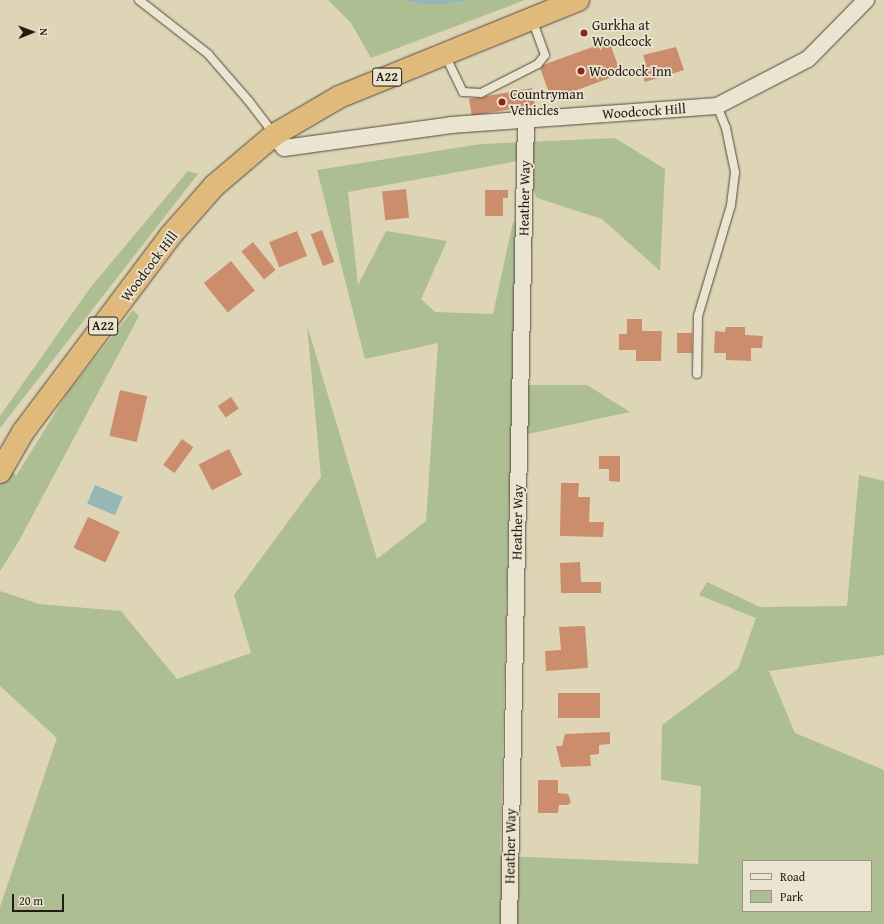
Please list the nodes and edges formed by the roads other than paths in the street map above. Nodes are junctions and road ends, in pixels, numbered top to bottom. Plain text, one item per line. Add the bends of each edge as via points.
1 (139, 0) edge
2 (578, 0) edge
3 (866, 0) edge
4 (532, 19) junction
5 (444, 54) junction
6 (717, 106) junction
7 (526, 120) junction
8 (274, 135) junction
9 (696, 374) dead end
10 (0, 472) edge
11 (509, 924) edge

1 - 8 lane via 208,54
2 - 4 highway, Woodcock Hill / A22
3 - 6 street, Woodcock Hill via 808,59
4 - 5 highway, Woodcock Hill / A22
4 - 5 lane via 545,56 538,64 481,93 463,92
5 - 8 highway, Woodcock Hill / A22 via 339,96
6 - 7 street, Woodcock Hill
6 - 9 lane via 726,128 735,172 731,204 698,316
7 - 8 street, Woodcock Hill via 451,125 284,148
7 - 11 street, Heather Way
8 - 10 highway, Woodcock Hill / A22 via 214,186 171,235 23,432

